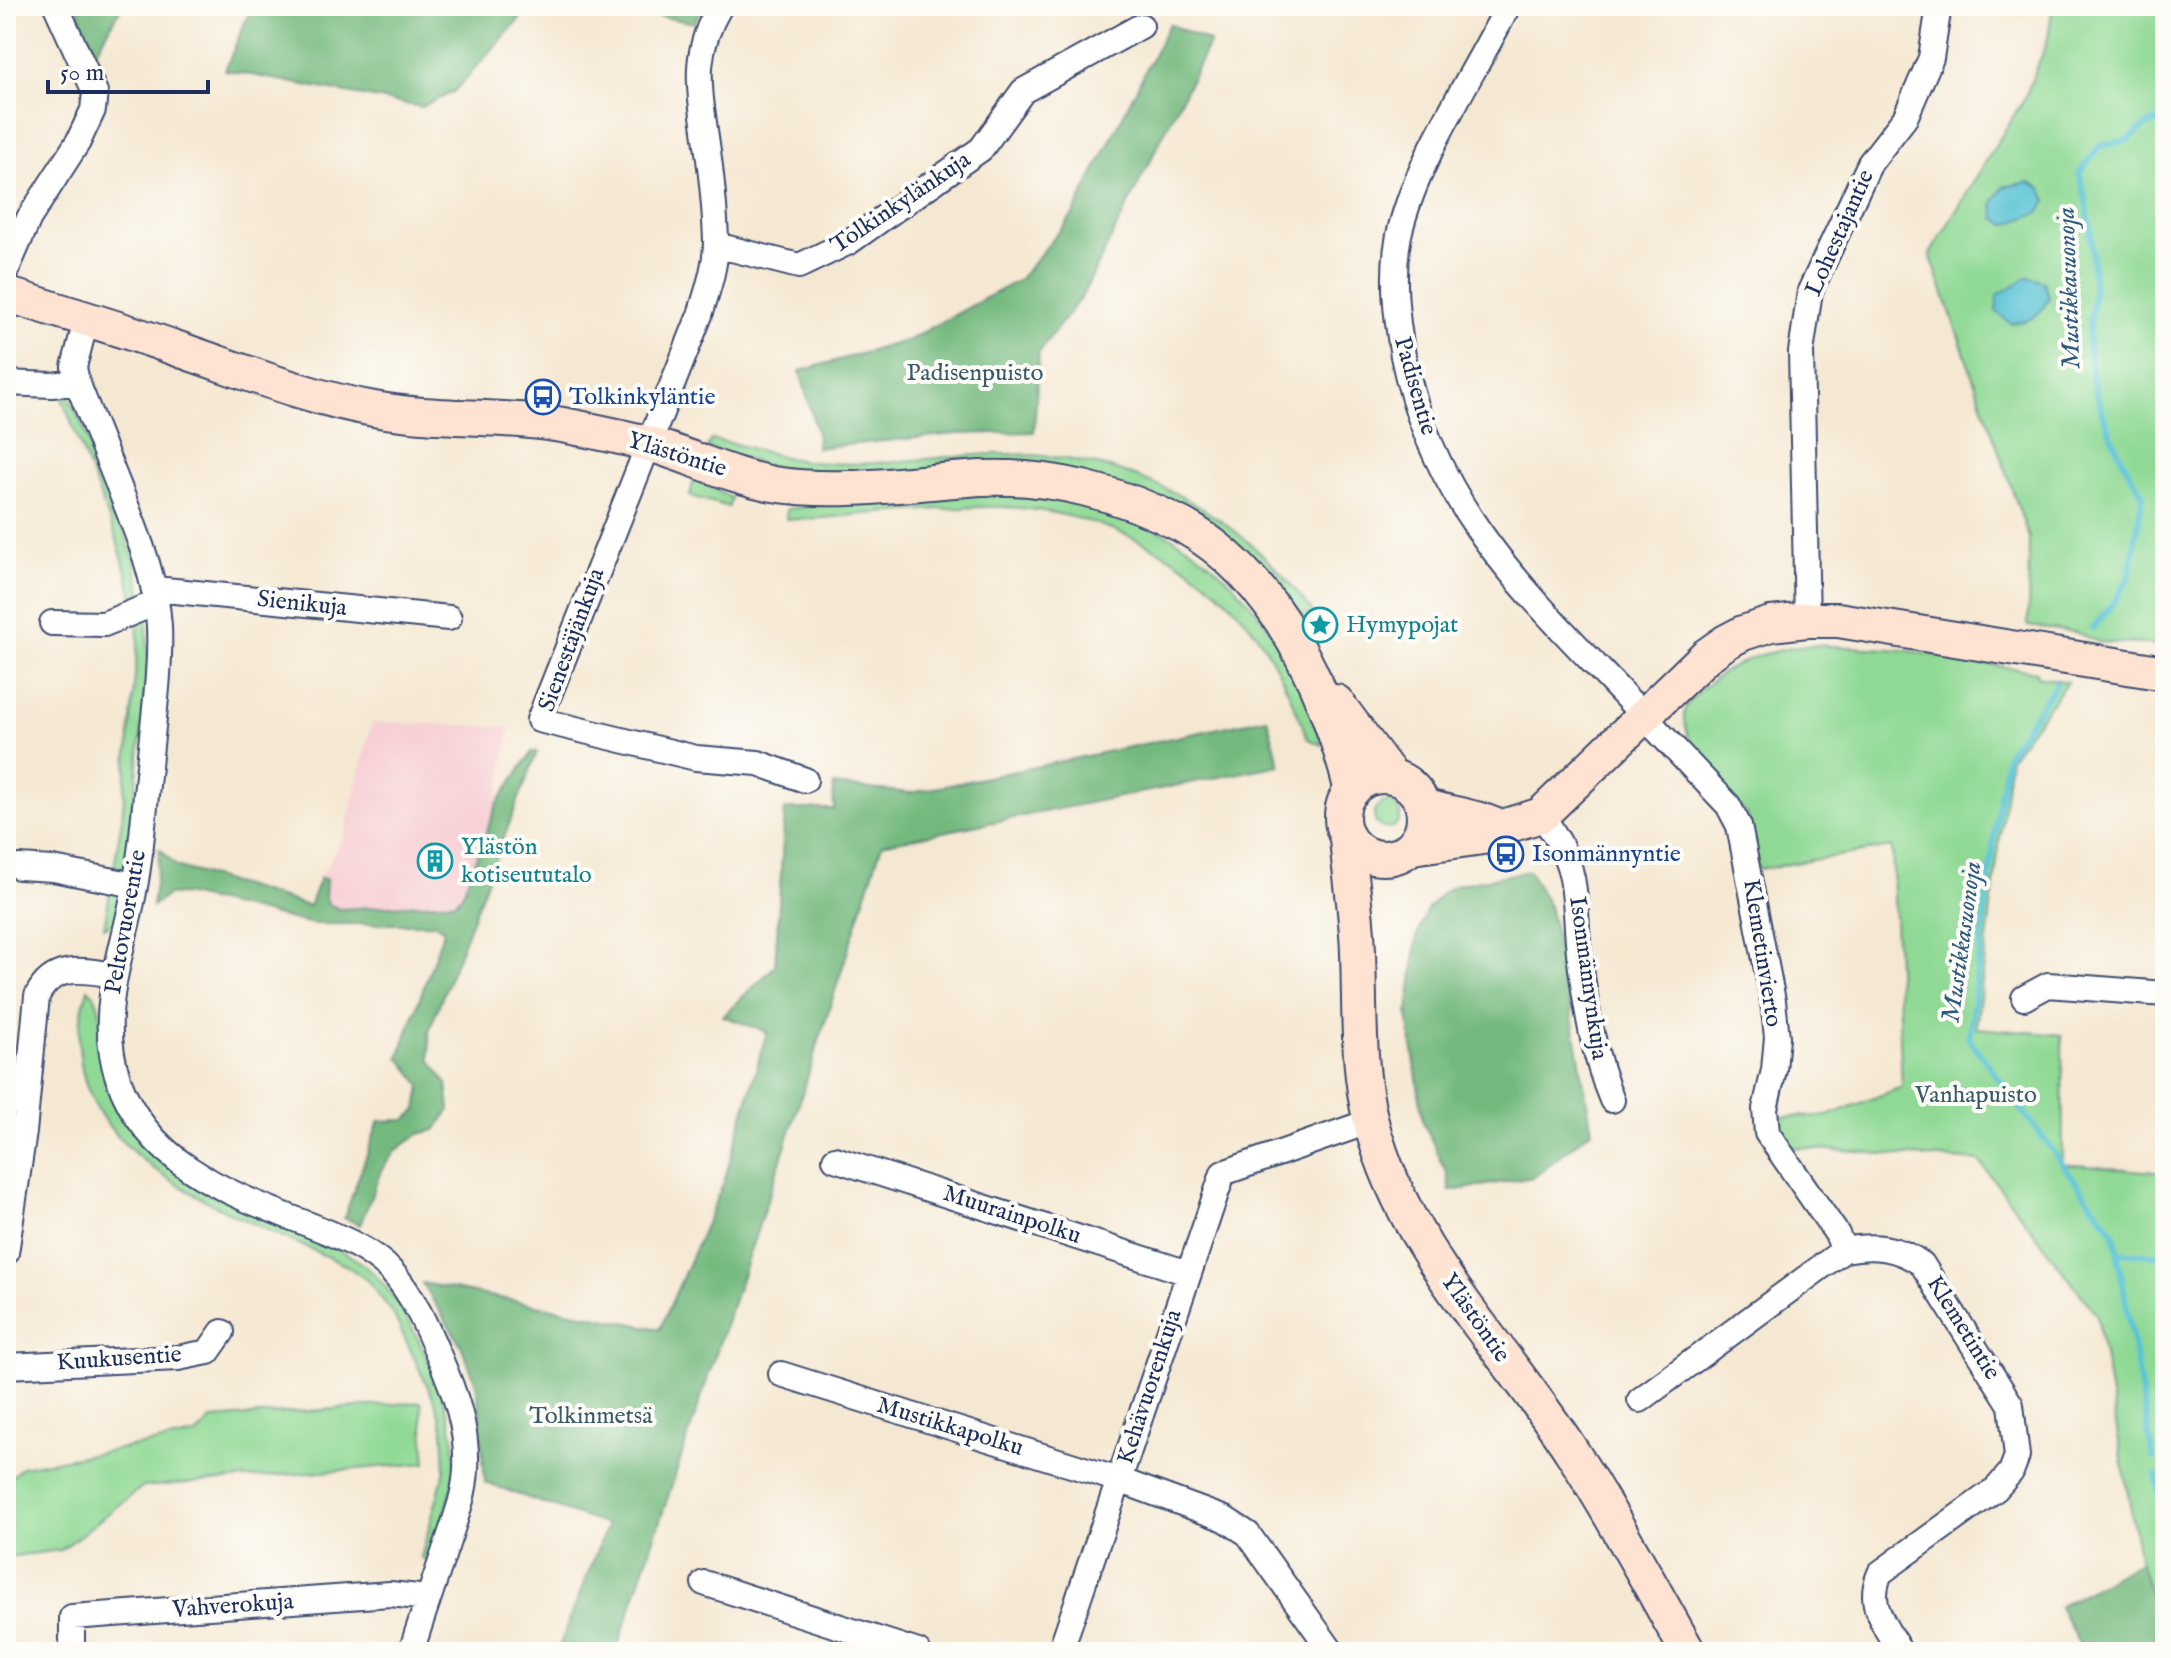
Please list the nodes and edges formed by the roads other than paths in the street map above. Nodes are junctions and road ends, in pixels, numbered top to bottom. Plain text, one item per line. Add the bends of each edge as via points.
1 (56, 6) edge
2 (720, 6) edge
3 (1508, 6) edge
4 (1939, 6) edge
5 (1141, 26) dead end
6 (716, 245) junction
7 (6, 271) edge
8 (6, 294) edge
9 (87, 317) junction
10 (77, 382) junction
11 (6, 383) edge
12 (649, 444) junction
13 (156, 596) junction
14 (449, 618) dead end
15 (1807, 620) junction
16 (52, 623) dead end
17 (1301, 653) junction
18 (2165, 673) edge
19 (1643, 717) junction
20 (1392, 777) junction
21 (805, 780) dead end
22 (1352, 791) junction
23 (1423, 806) junction
24 (1541, 815) junction
25 (1500, 828) junction
26 (1347, 838) junction
27 (1400, 853) junction
28 (19, 867) dead end
29 (135, 885) junction
30 (1358, 950) junction
31 (114, 975) junction
32 (2165, 994) edge
33 (2024, 998) dead end
34 (1612, 1100) dead end
35 (1371, 1121) junction
36 (835, 1159) dead end
37 (1844, 1250) junction
38 (6, 1253) edge
39 (1188, 1273) junction
40 (222, 1332) dead end
41 (6, 1366) edge
42 (781, 1374) dead end
43 (1640, 1400) dead end
44 (1119, 1480) junction
45 (704, 1583) dead end
46 (428, 1598) junction
47 (72, 1652) edge
48 (411, 1652) edge
49 (918, 1652) edge
50 (1060, 1652) edge
51 (1332, 1652) edge
52 (1688, 1652) edge
53 (1900, 1652) edge

1 - 7 street via 95,92 93,110 29,218
2 - 6 street via 707,28 698,93
3 - 19 street, Padisentie via 1413,192 1399,236 1394,287 1398,329 1424,431 1483,540
4 - 15 street, Lohestajantie via 1931,58 1905,118 1870,163 1810,291 1801,352
5 - 6 street, Tolkinkylänkuja via 1023,91 981,149 849,242 799,266
6 - 12 street via 700,315
8 - 9 main road, Ylästöntie
9 - 10 street, Peltovuorentie via 74,367
9 - 12 main road, Ylästöntie via 276,383 371,409 542,422
10 - 11 street
10 - 13 street, Peltovuorentie
12 - 17 main road, Ylästöntie via 786,485 831,488 1018,478 1101,493 1185,527 1223,555 1250,580
12 - 21 street, Sienestäjänkuja via 539,720 696,758 758,763
13 - 14 street, Sienikuja
13 - 16 street via 104,624
13 - 29 street, Peltovuorentie via 158,668
15 - 18 main road via 1920,632
15 - 19 main road via 1771,624 1726,642
17 - 20 main road, Ylästöntie
17 - 22 main road, Ylästöntie via 1341,749
19 - 24 main road
19 - 37 street, Klemetinvierto via 1728,805 1739,826 1777,1037 1765,1109 1767,1133
20 - 22 main road via 1369,779
20 - 23 main road via 1413,789
22 - 26 main road via 1342,816
23 - 25 main road via 1481,818
23 - 27 main road via 1424,826
24 - 25 main road
24 - 34 street, Isonmännynkuja via 1572,866 1580,965 1602,1076
25 - 27 main road via 1483,837
26 - 27 main road via 1365,855
26 - 30 main road, Ylästöntie
27 - 30 main road, Ylästöntie via 1372,892
28 - 29 street
29 - 31 street, Peltovuorentie
30 - 35 main road, Ylästöntie via 1363,1072
31 - 38 street via 58,973 44,981 37,996
31 - 46 street, Peltovuorentie via 111,1045 117,1076 140,1123 159,1146 225,1189 355,1245 393,1272 413,1302 455,1393 466,1444 460,1503
32 - 33 street via 2048,985
35 - 39 street, Kehävuorenkuja via 1223,1173
35 - 52 main road, Ylästöntie via 1417,1232 1571,1450
36 - 39 street, Muurainpolku
37 - 43 street
37 - 53 street, Klemetintie via 1892,1249 1922,1264 2011,1405 2017,1456 2011,1472 1996,1489 1880,1573 1874,1604
39 - 44 street, Kehävuorenkuja
40 - 41 street, Kuukusentie via 208,1352 178,1358
42 - 44 street, Mustikkapolku
44 - 50 street
44 - 51 street, Kehävuorenkuja via 1225,1519 1248,1534
45 - 49 street
46 - 47 street, Vahverokuja via 390,1594 72,1617
46 - 48 street, Peltovuorentie

